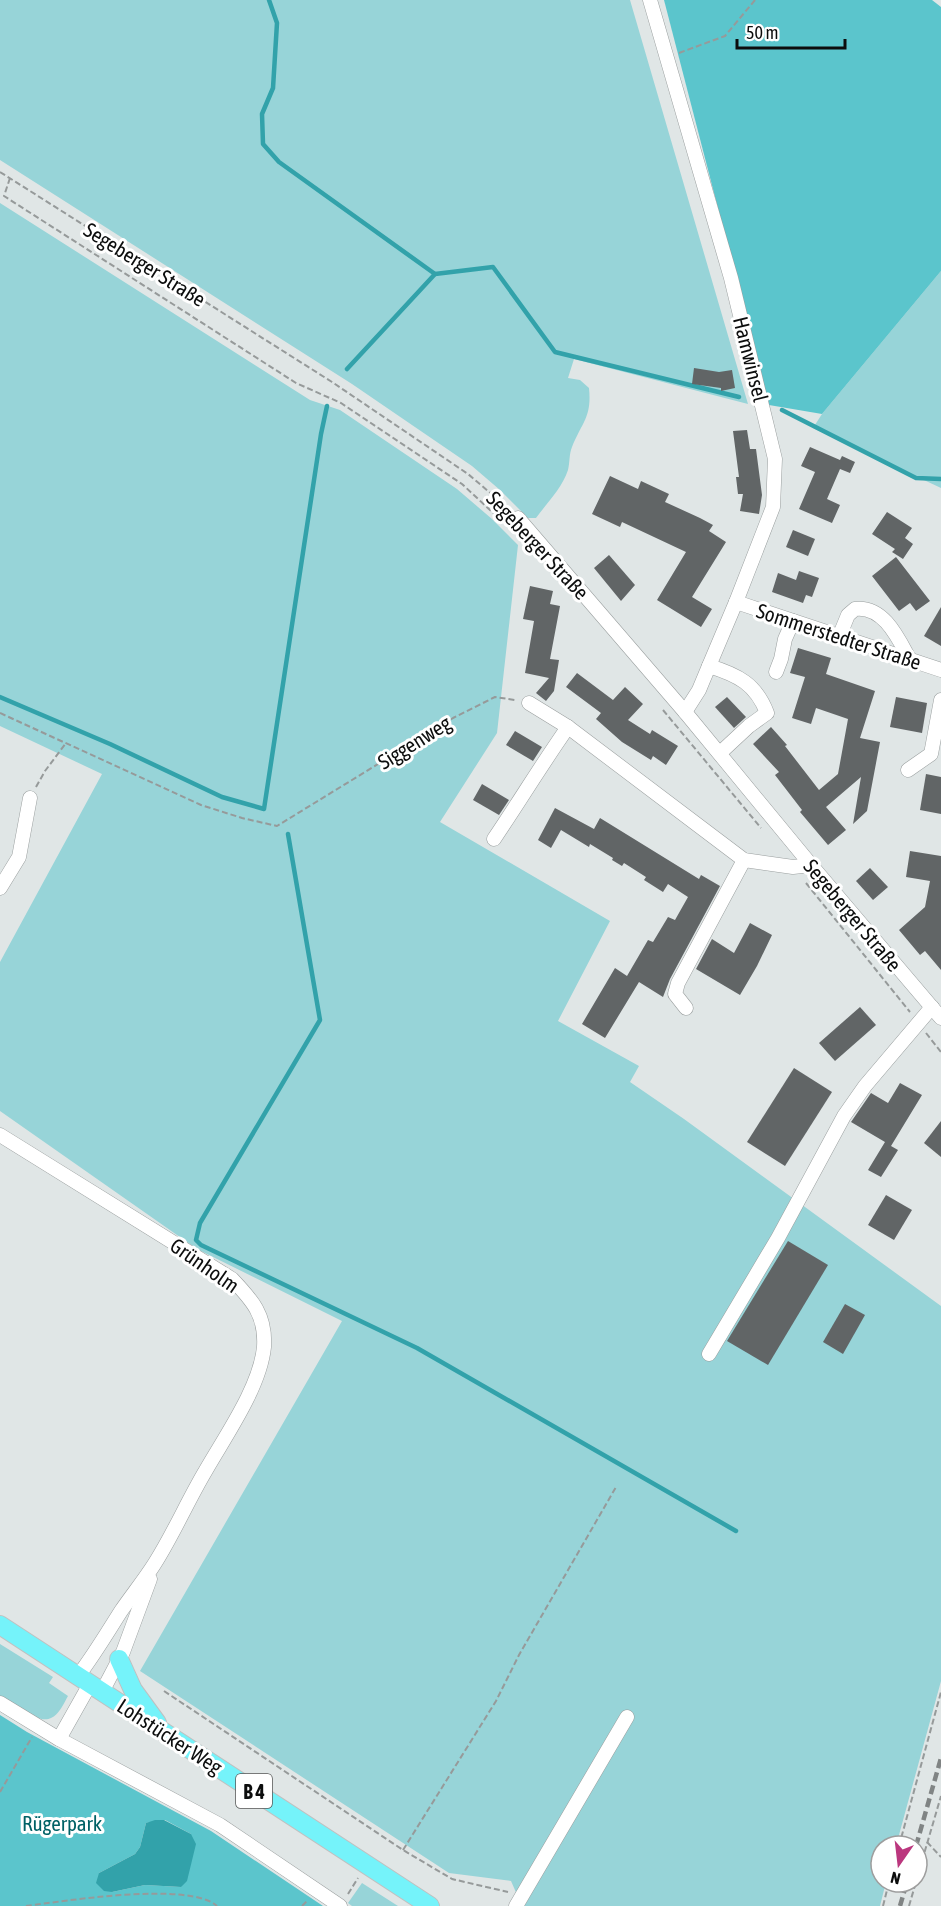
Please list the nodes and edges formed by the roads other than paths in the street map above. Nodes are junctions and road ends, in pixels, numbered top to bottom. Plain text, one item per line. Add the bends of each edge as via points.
1 (650, 0) edge
2 (514, 524) road end
3 (736, 602) junction
4 (793, 621) junction
5 (839, 636) junction
6 (910, 660) junction
7 (709, 666) junction
8 (941, 670) edge
9 (776, 672) dead end
10 (941, 700) edge
11 (529, 703) road end
12 (685, 712) junction
13 (568, 727) junction
14 (720, 753) junction
15 (908, 770) dead end
16 (30, 798) road end
17 (494, 839) dead end
18 (744, 860) junction
19 (811, 865) junction
20 (0, 888) edge
21 (686, 1008) dead end
22 (937, 1012) edge
23 (0, 1135) edge
24 (709, 1354) dead end
25 (156, 1562) junction
26 (0, 1625) edge
27 (119, 1659) junction
28 (90, 1684) junction
29 (0, 1703) edge
30 (627, 1717) dead end
31 (163, 1732) junction
32 (59, 1739) junction
33 (520, 1900) edge
34 (339, 1906) edge
35 (430, 1906) edge

1 - 3 street, Hamwinsel via 731,278 775,459 773,507
2 - 12 street, Segeberger Straße
3 - 4 street, Sommerstedter Straße
3 - 7 street, Hamwinsel
4 - 5 street, Sommerstedter Straße
4 - 9 street
5 - 6 street, Sommerstedter Straße
5 - 6 street via 848,615 855,609 867,609 890,626
6 - 8 street, Sommerstedter Straße
7 - 12 street, Hamwinsel
7 - 14 street via 747,684 759,694 767,713
10 - 15 street via 931,754
11 - 13 street
12 - 14 street, Segeberger Straße
13 - 17 street
13 - 18 street
14 - 19 street, Segeberger Straße
16 - 20 street via 20,857
18 - 19 street via 793,867
18 - 21 street via 678,983 675,994
19 - 22 street, Segeberger Straße
22 - 24 street via 918,1024 844,1116
23 - 25 street, Grünholm via 232,1279 261,1316 264,1347 251,1391
25 - 27 street, Grünholm
25 - 28 street, Grünholm via 96,1653
26 - 28 main road, Lohstücker Weg / B 4
27 - 28 street, Grünholm
27 - 31 main road via 133,1690
28 - 31 main road, Lohstücker Weg / B 4
28 - 32 street
29 - 32 street
30 - 33 street
31 - 35 main road, Lohstücker Weg / B 4
32 - 34 street via 220,1825

